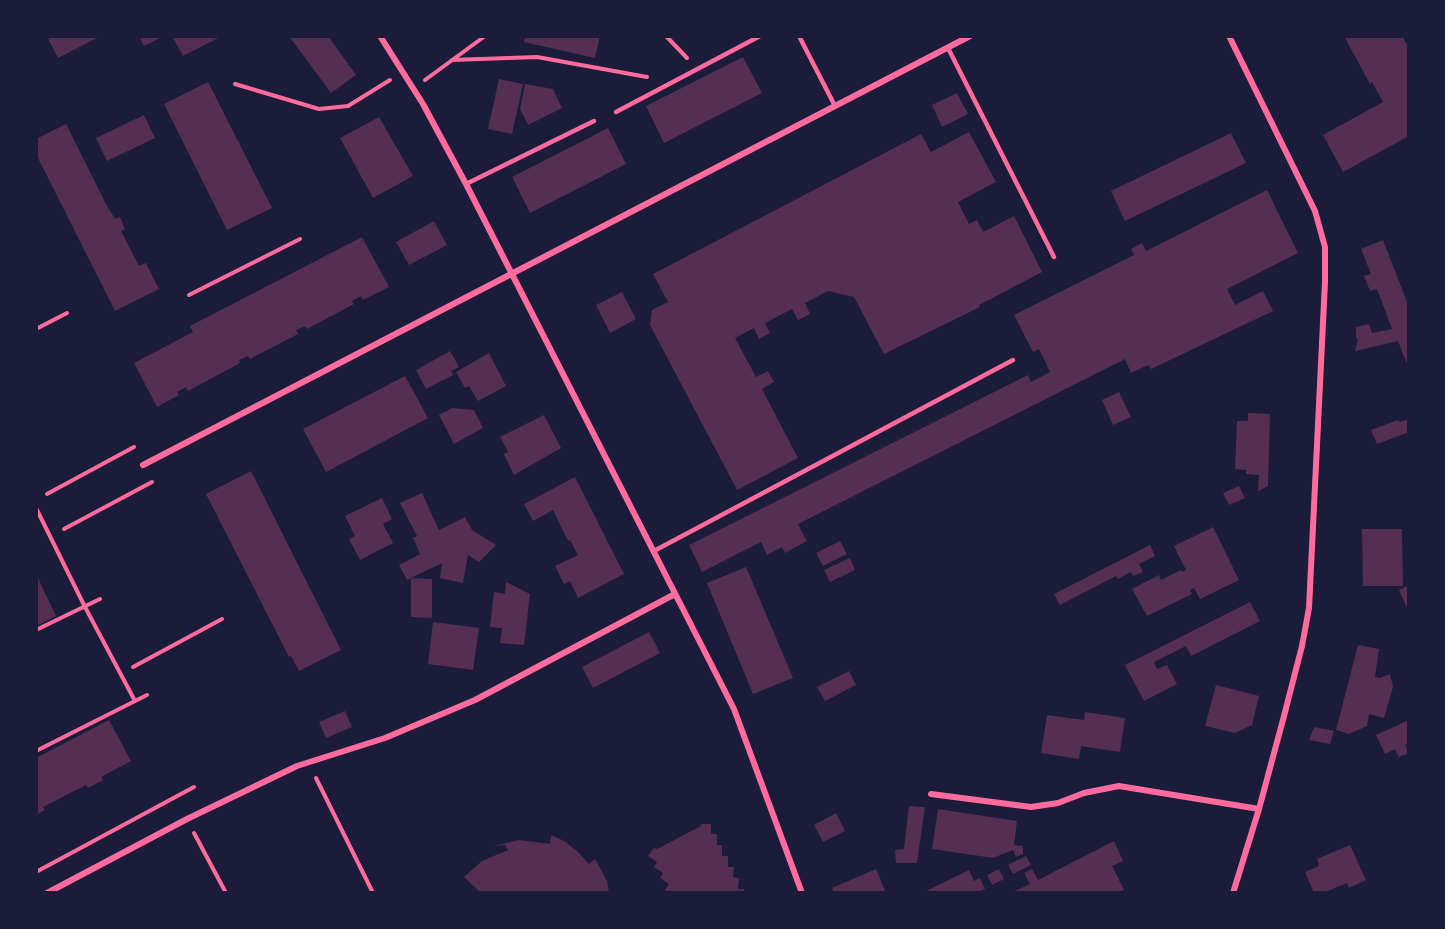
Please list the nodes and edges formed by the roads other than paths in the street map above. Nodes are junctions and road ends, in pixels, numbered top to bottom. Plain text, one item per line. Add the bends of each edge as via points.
1 (380, 36) edge
2 (760, 36) edge
3 (799, 36) edge
4 (970, 36) edge
5 (1229, 36) edge
6 (948, 48) junction
7 (835, 106) junction
8 (616, 112) dead end
9 (594, 121) dead end
10 (466, 184) junction
11 (1054, 257) dead end
12 (513, 274) junction
13 (1013, 360) dead end
14 (143, 465) dead end
15 (654, 551) junction
16 (675, 594) junction
17 (932, 794) dead end
18 (1259, 809) junction
19 (47, 893) edge
20 (802, 893) edge
21 (1233, 893) edge

1 - 10 street via 423,104
2 - 8 lane
3 - 7 lane
4 - 6 street
5 - 18 street via 1315,211 1325,247 1309,608
6 - 7 street
6 - 11 lane
7 - 12 street
9 - 10 lane
10 - 12 street
12 - 14 street
12 - 15 street
13 - 15 lane
15 - 16 street
16 - 19 street via 476,700 385,738 297,766
16 - 20 street via 734,709
17 - 18 street via 1031,807 1119,786
18 - 21 street

